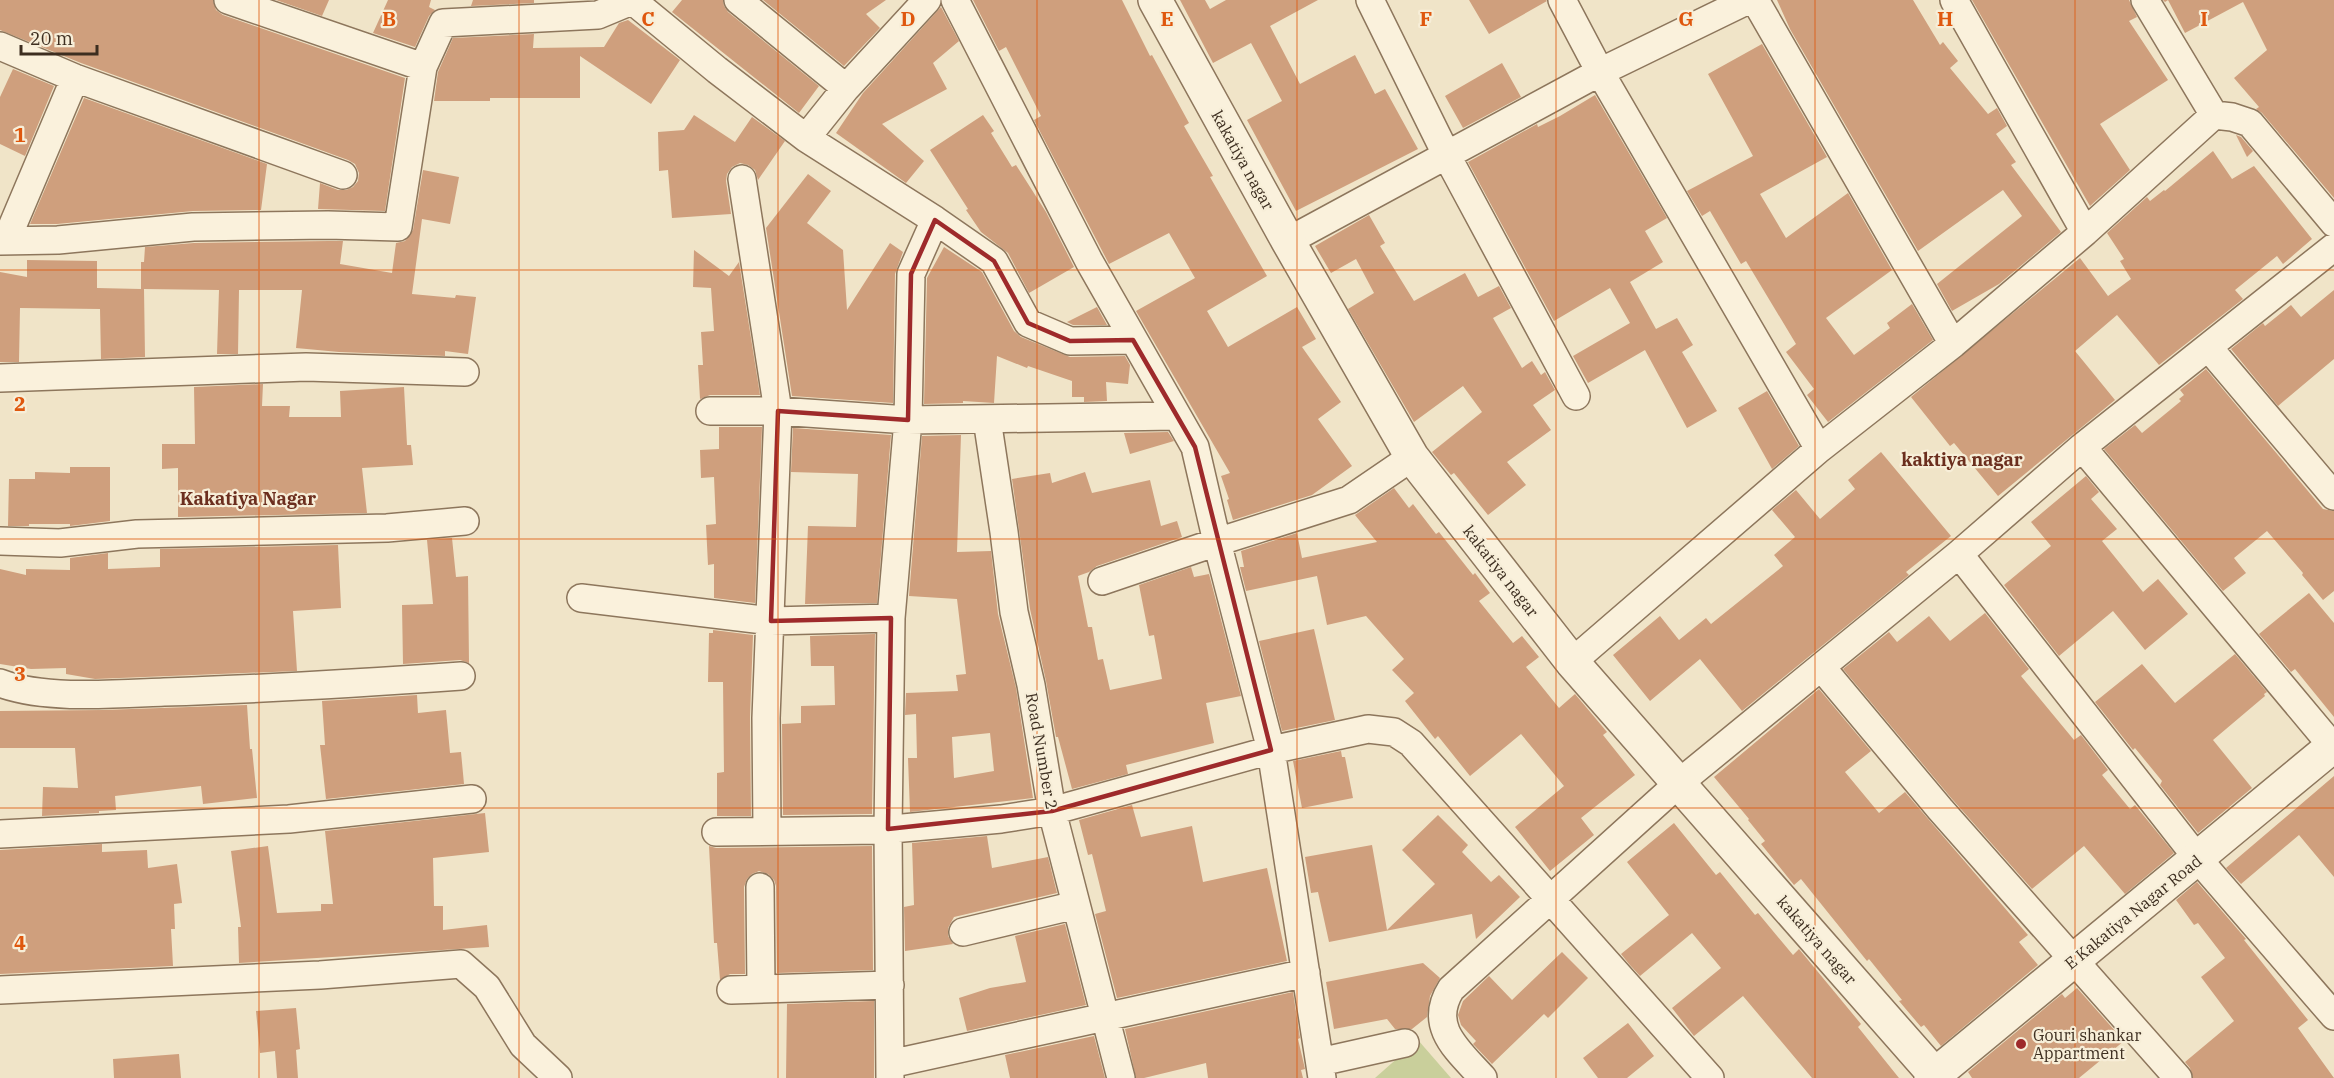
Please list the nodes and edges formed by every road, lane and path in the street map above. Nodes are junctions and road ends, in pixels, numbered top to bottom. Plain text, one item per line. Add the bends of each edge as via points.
1 (228, 0) edge
2 (738, 0) edge
3 (927, 0) edge
4 (955, 0) edge
5 (1155, 0) edge
6 (1370, 0) edge
7 (1562, 0) edge
8 (1748, 0) edge
9 (1755, 0) edge
10 (1954, 0) edge
11 (2145, 0) edge
12 (634, 1) edge
13 (471, 10) edge
14 (0, 46) edge
15 (423, 67) junction
16 (1600, 72) junction
17 (75, 78) junction
18 (846, 88) junction
19 (2214, 115) junction
20 (806, 138) junction
21 (1448, 156) junction
22 (343, 175) dead end
23 (742, 179) dead end
24 (935, 220) junction
25 (2334, 223) edge
26 (2085, 232) junction
27 (3, 241) edge
28 (1288, 242) junction
29 (2334, 247) edge
30 (1133, 340) junction
31 (1953, 344) junction
32 (2208, 347) junction
33 (465, 372) dead end
34 (0, 378) edge
35 (1576, 396) dead end
36 (710, 411) dead end
37 (778, 411) junction
38 (1176, 416) junction
39 (987, 419) junction
40 (908, 420) junction
41 (2082, 447) junction
42 (1819, 449) junction
43 (1412, 457) junction
44 (2334, 496) edge
45 (465, 521) dead end
46 (0, 541) edge
47 (1217, 542) junction
48 (1959, 554) junction
49 (1102, 581) dead end
50 (580, 598) dead end
51 (891, 618) junction
52 (771, 621) junction
53 (1572, 662) junction
54 (1822, 668) junction
55 (461, 676) dead end
56 (0, 683) edge
57 (2334, 746) edge
58 (1271, 750) junction
59 (1679, 783) junction
60 (472, 799) dead end
61 (1052, 811) junction
62 (888, 829) junction
63 (767, 830) junction
64 (716, 832) dead end
65 (0, 834) edge
66 (2198, 859) junction
67 (760, 887) dead end
68 (1550, 901) junction
69 (1076, 905) junction
70 (963, 932) dead end
71 (2074, 960) junction
72 (1306, 973) junction
73 (890, 985) junction
74 (761, 989) junction
75 (0, 990) edge
76 (731, 990) dead end
77 (2334, 1016) edge
78 (1106, 1018) junction
79 (1405, 1043) dead end
80 (1321, 1070) edge
81 (890, 1071) edge
82 (1934, 1077) edge
83 (558, 1078) edge
84 (1121, 1078) edge
85 (1483, 1078) edge
86 (1710, 1078) edge
87 (2178, 1078) edge

1 - 15 street
2 - 18 street
3 - 18 street
4 - 30 street
5 - 28 street, kakatiya nagar
6 - 21 street
7 - 16 street
8 - 16 street
9 - 31 street
10 - 26 street
11 - 19 street
12 - 13 street via 598,15
12 - 20 street
13 - 15 street via 443,23
14 - 17 street
15 - 27 street via 398,227 193,227 58,240
16 - 21 street
16 - 42 street
17 - 22 street
17 - 27 street
18 - 20 street
19 - 25 street via 2250,123
19 - 26 street
20 - 24 street
21 - 28 street
21 - 35 street
23 - 37 street
24 - 30 street via 994,261 1029,323 1070,341
24 - 40 street via 911,274
26 - 31 street
28 - 43 street, kakatiya nagar
29 - 32 street
30 - 38 street
31 - 42 street
32 - 41 street
32 - 44 street
33 - 34 street via 306,367
36 - 37 street
37 - 40 street
37 - 52 street
38 - 39 street
38 - 47 street via 1195,447
39 - 40 street
39 - 61 street, Road Number 2 via 1014,612 1031,685
40 - 51 street
41 - 48 street
41 - 57 street
42 - 53 street
43 - 47 street via 1349,500
43 - 53 street, kakatiya nagar
45 - 46 street via 387,528 137,534 60,543
47 - 49 street
47 - 58 street
48 - 54 street
48 - 66 street
50 - 52 street
51 - 52 street
51 - 62 street
52 - 63 street via 766,718
53 - 59 street, kakatiya nagar
54 - 59 street
54 - 71 street
55 - 56 street via 287,688 86,695 16,689
57 - 66 street, E Kakatiya Nagar Road
58 - 61 street
58 - 68 street via 1368,729 1394,732 1411,743
58 - 72 street
59 - 68 street
59 - 82 street, kakatiya nagar
60 - 65 street via 289,819
61 - 62 street
61 - 69 street, Road Number 2
62 - 63 street
62 - 73 street
63 - 64 street
66 - 71 street, E Kakatiya Nagar Road
66 - 77 street
67 - 74 street
68 - 85 street via 1451,989 1444,1000 1441,1014 1451,1041
68 - 86 street
69 - 70 street
69 - 78 street, Road Number 2
71 - 82 street, E Kakatiya Nagar Road
71 - 87 street
72 - 78 street
72 - 80 street
73 - 74 street
73 - 81 street
74 - 76 street
75 - 83 street via 320,975 461,964 487,987 523,1045
78 - 81 street
78 - 84 street, Road Number 2
79 - 80 street

